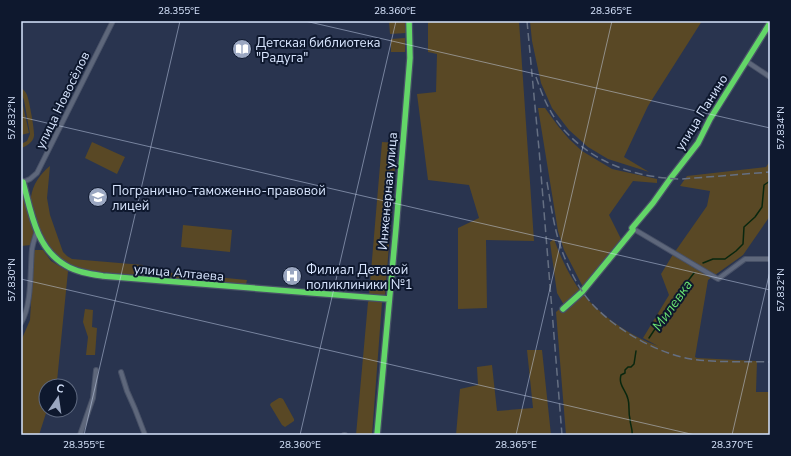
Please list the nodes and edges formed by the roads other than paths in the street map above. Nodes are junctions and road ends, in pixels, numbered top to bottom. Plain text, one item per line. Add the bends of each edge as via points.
1 (113, 21) edge
2 (409, 21) edge
3 (770, 23) edge
4 (746, 61) junction
5 (770, 77) edge
6 (22, 182) edge
7 (632, 228) junction
8 (37, 231) junction
9 (770, 259) edge
10 (389, 299) junction
11 (563, 309) dead end
12 (21, 323) edge
13 (96, 370) dead end
14 (121, 372) dead end
15 (80, 435) edge
16 (145, 435) edge
17 (377, 435) edge

1 - 6 street, улица Новосёлов via 37,173 30,180
2 - 10 street, Инженерная улица via 410,58
3 - 4 street, улица Панино
4 - 5 street
4 - 7 street, улица Панино via 698,143
6 - 8 street, улица Алтаева
7 - 9 street via 718,279 745,259
7 - 11 street, улица Панино via 633,230 582,292
8 - 10 street, улица Алтаева via 54,257 81,272 103,276
8 - 12 street via 32,247 28,305
10 - 17 street, Инженерная улица
13 - 15 street via 93,398
14 - 16 street

